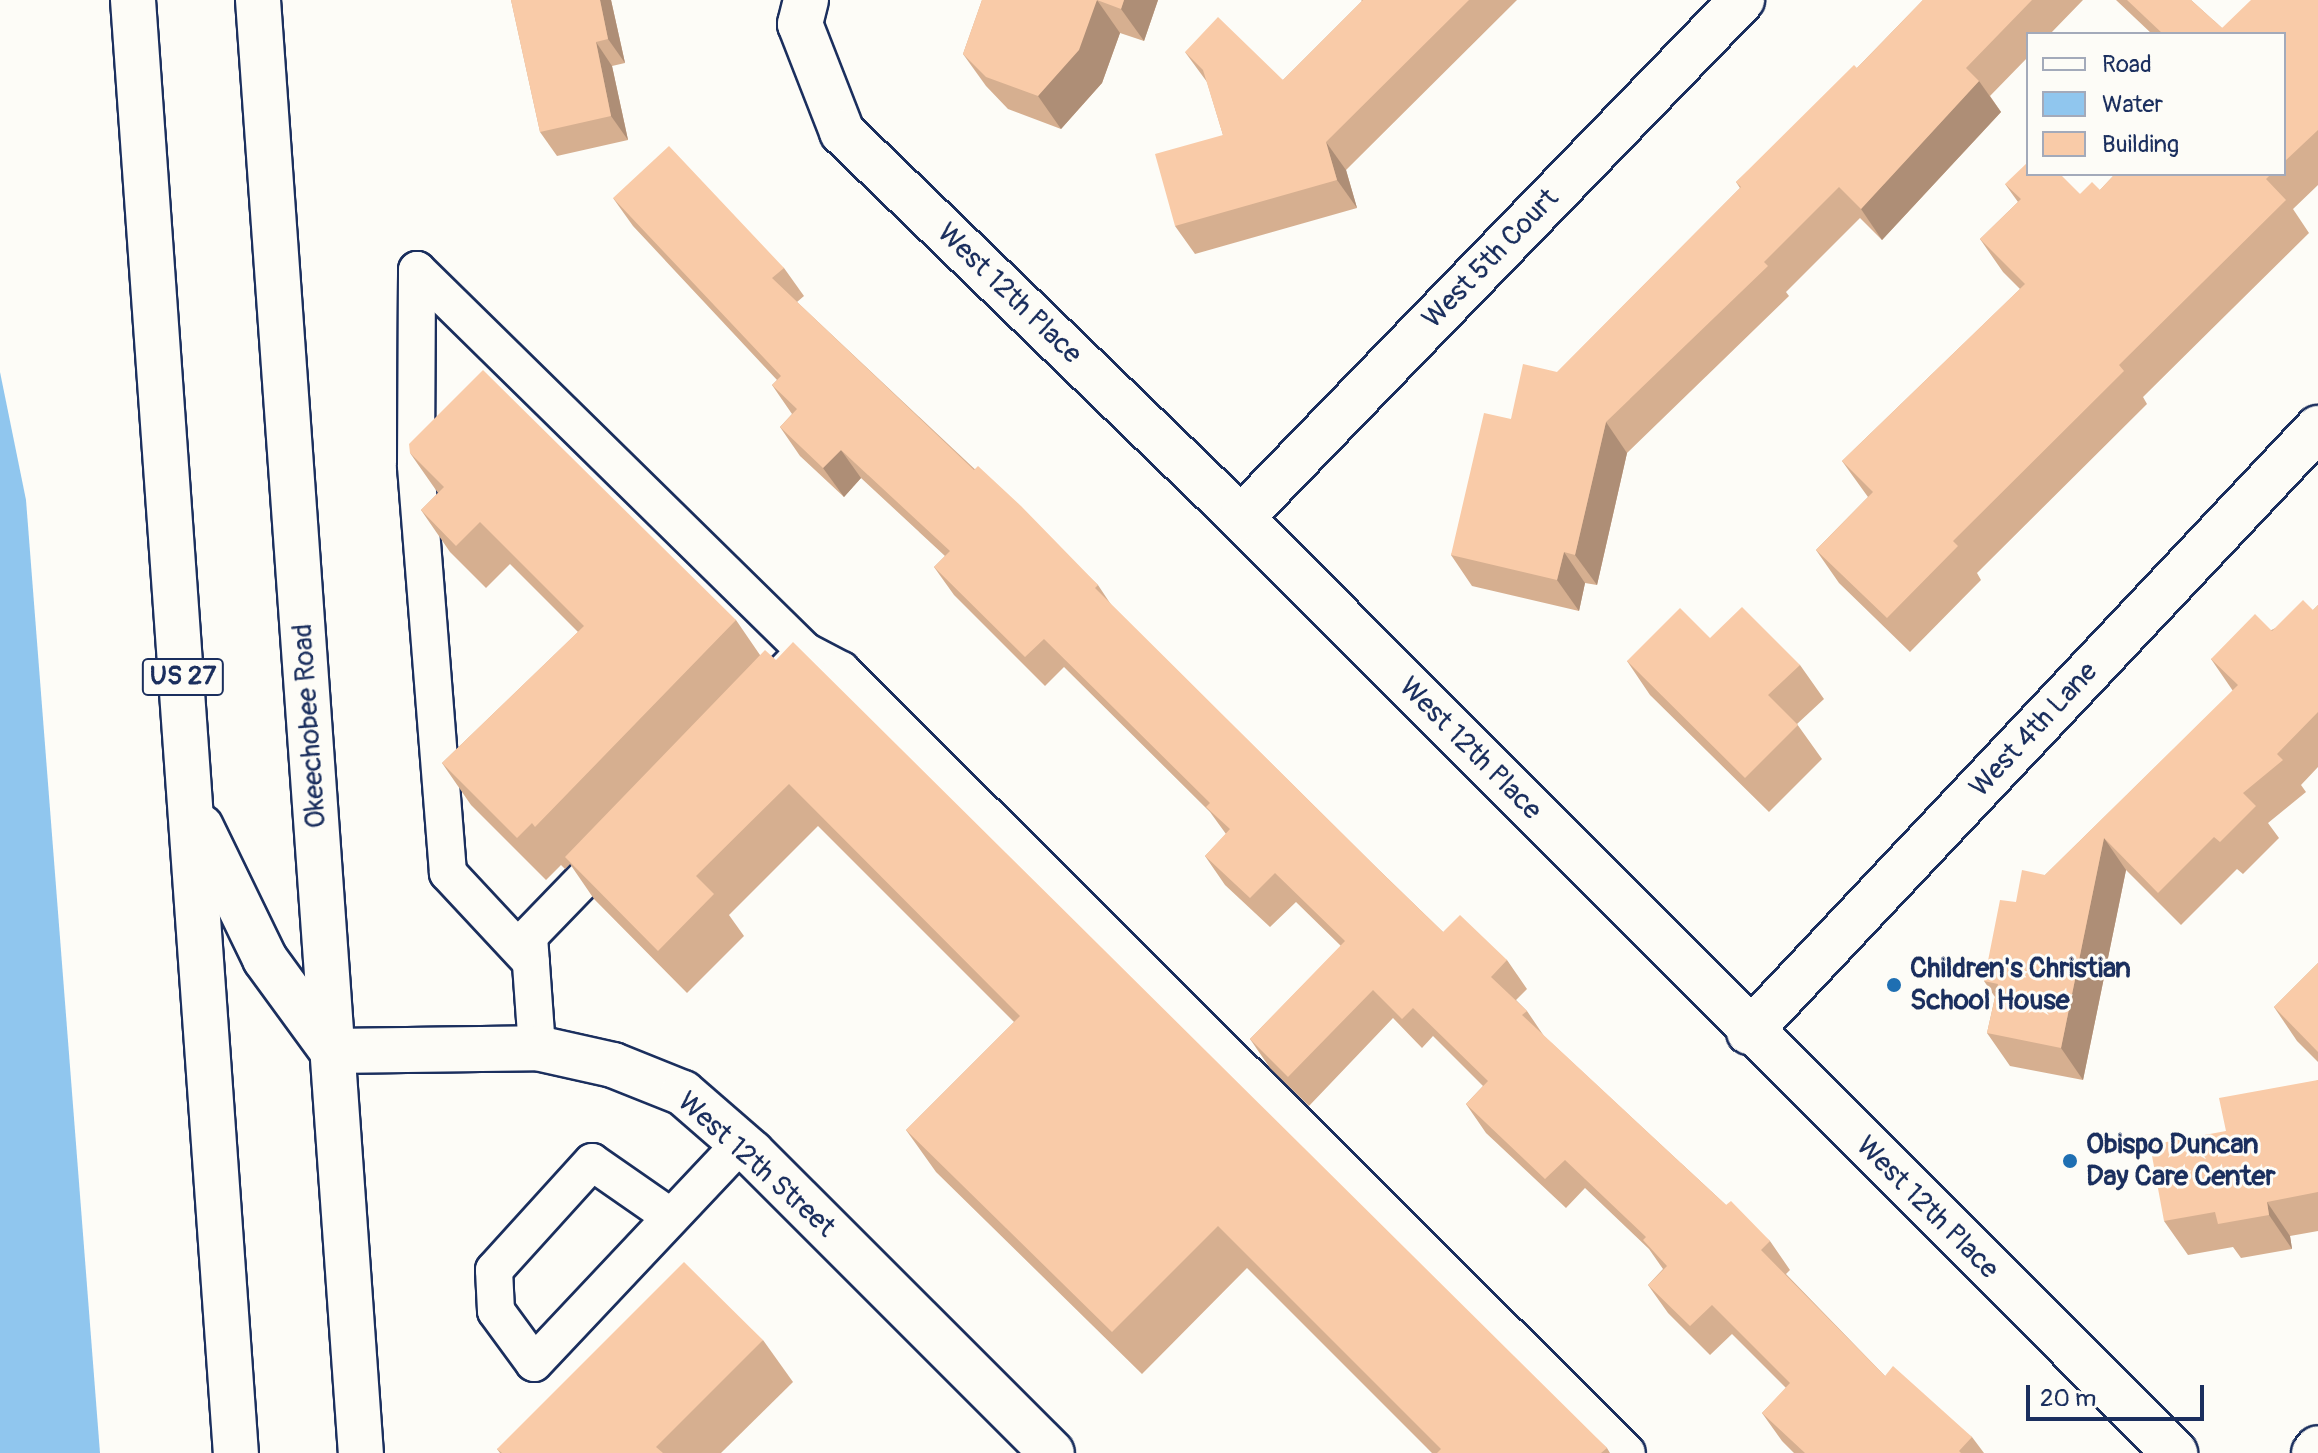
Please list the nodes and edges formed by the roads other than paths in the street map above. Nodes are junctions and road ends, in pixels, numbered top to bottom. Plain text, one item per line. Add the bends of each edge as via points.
1 (133, 0) edge
2 (258, 0) edge
3 (1742, 0) edge
4 (803, 12) edge
5 (2318, 428) edge
6 (1241, 518) junction
7 (805, 651) junction
8 (749, 708) edge
9 (192, 807) junction
10 (639, 822) edge
11 (531, 962) junction
12 (1749, 1032) junction
13 (537, 1048) junction
14 (332, 1051) junction
15 (741, 1143) junction
16 (671, 1217) junction
17 (2318, 1448) edge
18 (236, 1453) edge
19 (361, 1453) edge
20 (1052, 1453) edge
21 (1627, 1453) edge
22 (2175, 1453) edge
23 (2314, 1453) edge

1 - 9 main road, US 27
2 - 14 main road, Okeechobee Road
3 - 6 main road, West 5th Court
4 - 6 main road, West 12th Place via 842,132
5 - 12 main road, West 4th Lane
6 - 12 main road, West 12th Place
7 - 8 lane
7 - 11 lane via 417,270 416,465 448,873
7 - 21 lane via 841,670
9 - 14 main road via 265,959
9 - 18 main road, US 27
10 - 11 lane via 529,936
11 - 13 lane
12 - 22 main road, West 12th Place
13 - 14 main road, West 12th Street
13 - 15 main road, West 12th Street via 613,1065 683,1093
14 - 19 main road, Okeechobee Road
15 - 16 lane
15 - 20 main road, West 12th Street
16 - 16 lane via 592,1162 494,1270 496,1311 534,1363
17 - 23 main road

